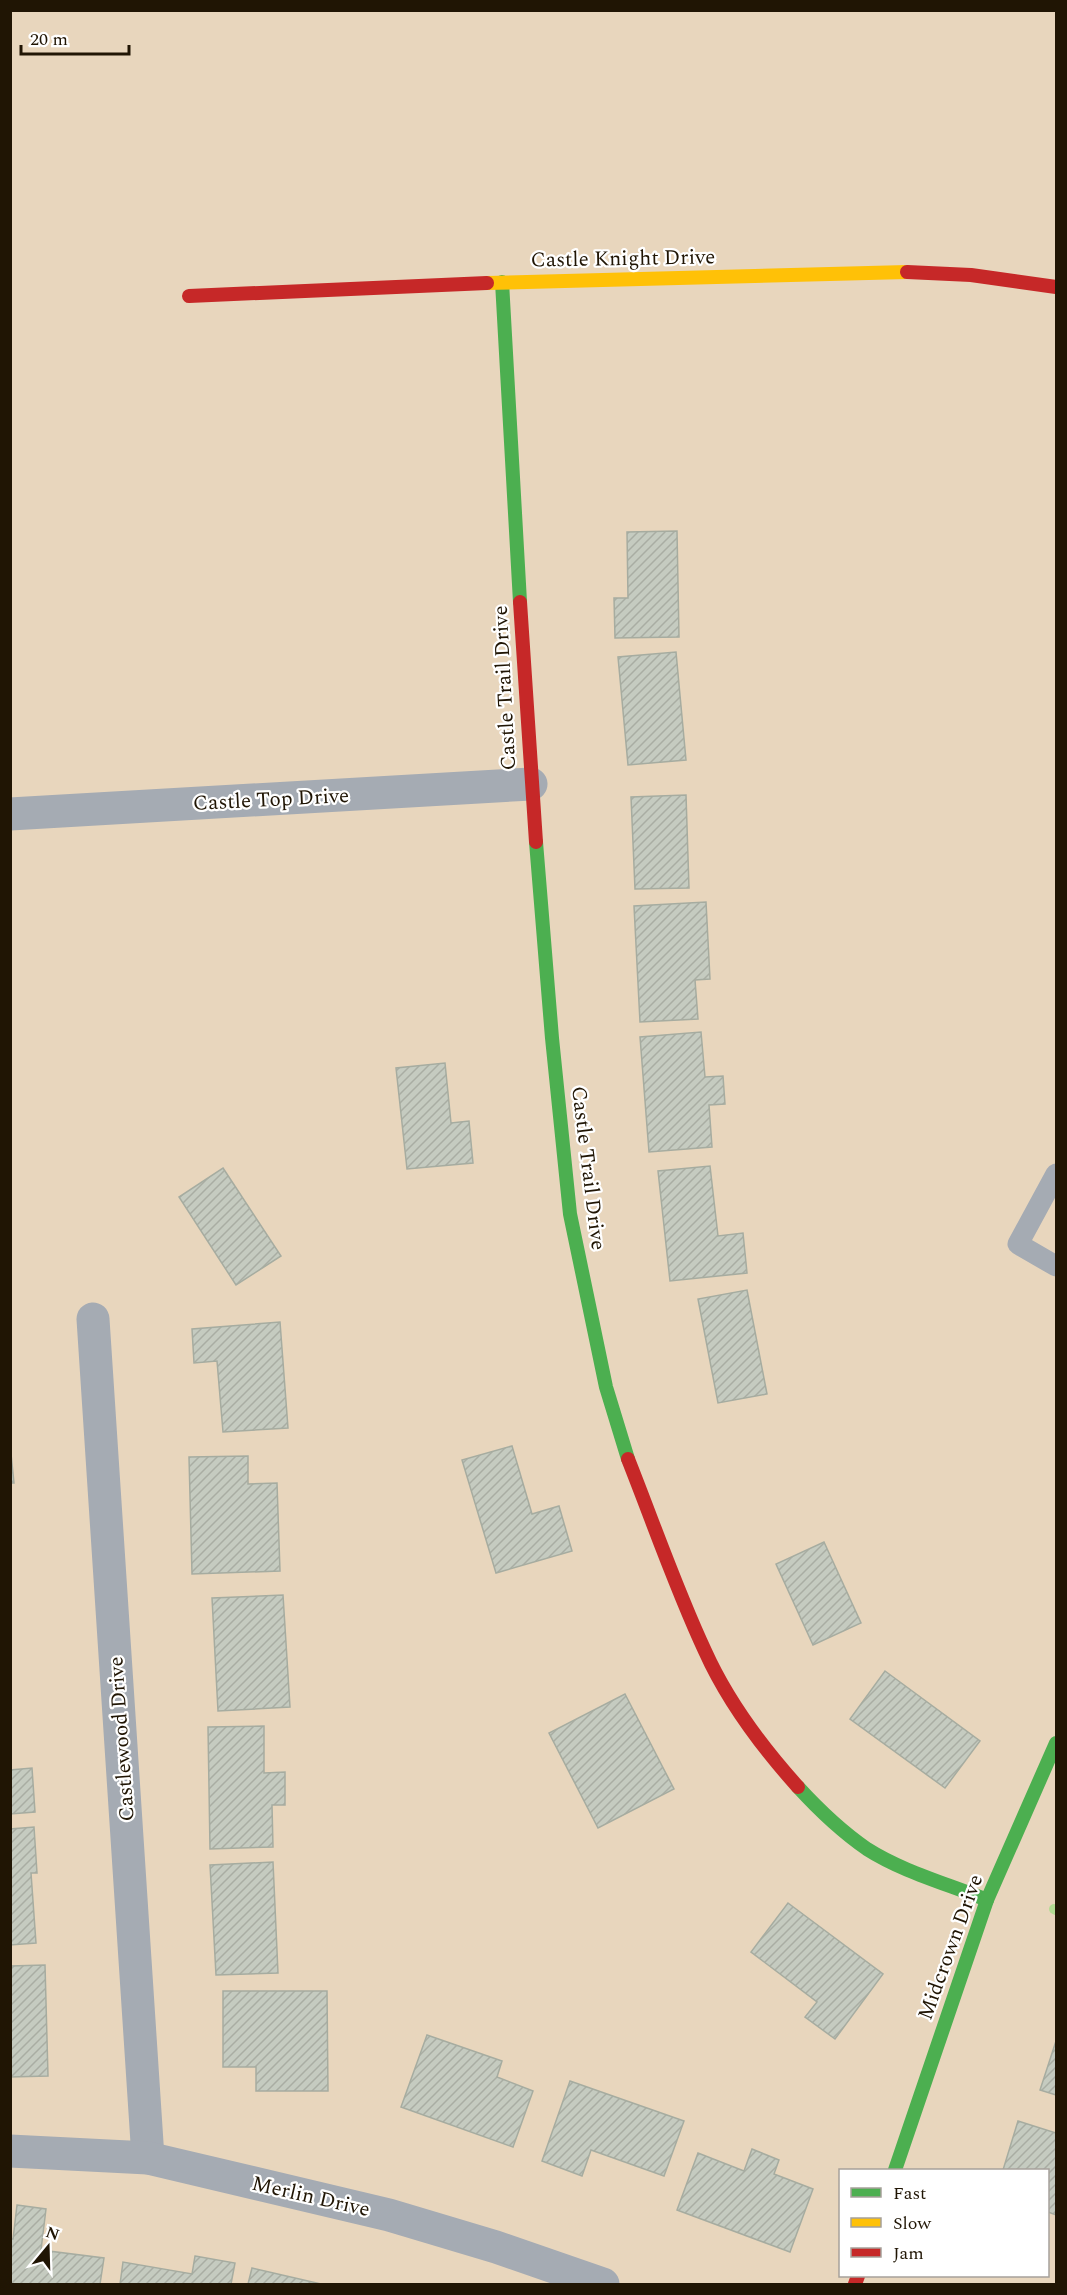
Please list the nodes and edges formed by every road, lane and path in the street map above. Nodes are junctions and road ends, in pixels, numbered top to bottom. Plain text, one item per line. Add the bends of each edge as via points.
1 (502, 282) junction
2 (1056, 287) edge
3 (189, 296) dead end
4 (531, 784) junction
5 (10, 814) edge
6 (1056, 1174) edge
7 (1056, 1266) edge
8 (93, 1319) dead end
9 (1056, 1743) edge
10 (987, 1900) junction
11 (10, 2151) edge
12 (148, 2158) junction
13 (895, 2169) edge
14 (603, 2284) edge

1 - 2 street, Castle Knight Drive via 913,272
1 - 3 street, Castle Knight Drive
1 - 4 street, Castle Trail Drive
4 - 5 street, Castle Top Drive
4 - 10 street, Castle Trail Drive via 570,1214 606,1387 622,1444 705,1652 738,1710 777,1764 822,1814 868,1849 896,1864
6 - 7 lane via 1018,1245
8 - 12 street, Castlewood Drive
9 - 10 street, Midcrown Drive
10 - 13 street, Midcrown Drive
11 - 12 street, Merlin Drive
12 - 14 street, Merlin Drive via 389,2215

